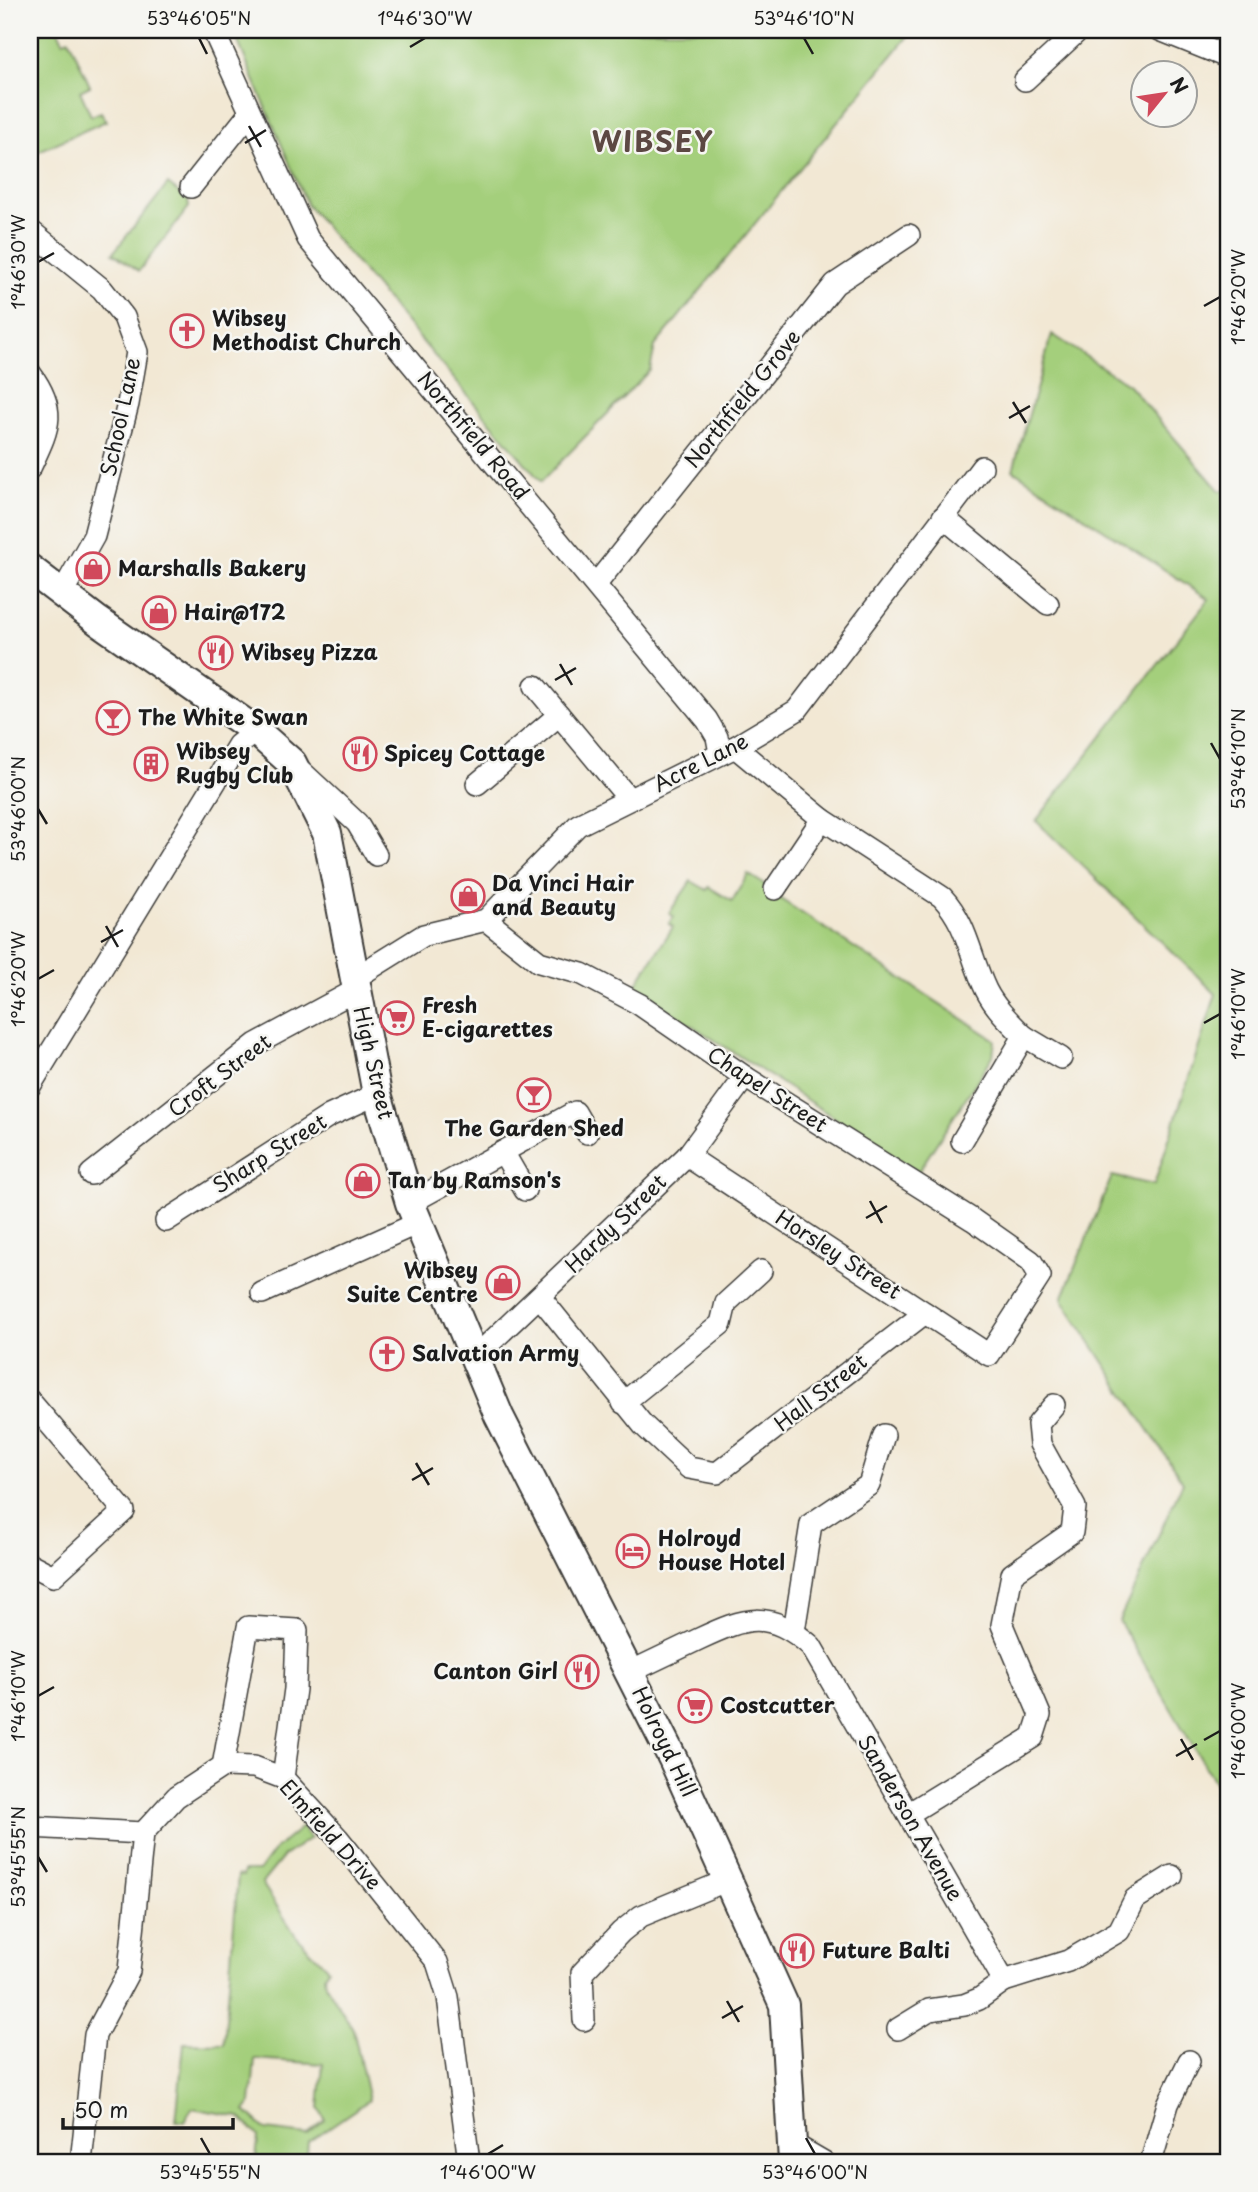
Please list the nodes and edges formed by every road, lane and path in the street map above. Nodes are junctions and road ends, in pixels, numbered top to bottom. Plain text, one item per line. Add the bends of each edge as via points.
1 (213, 30) edge
2 (1079, 30) edge
3 (1160, 30) edge
4 (1226, 30) edge
5 (1025, 80) dead end
6 (249, 114) junction
7 (191, 187) dead end
8 (32, 232) dead end
9 (909, 235) dead end
10 (30, 373) edge
11 (982, 467) dead end
12 (30, 468) edge
13 (943, 517) junction
14 (30, 569) edge
15 (597, 583) junction
16 (62, 593) junction
17 (1048, 604) dead end
18 (535, 686) dead end
19 (559, 715) junction
20 (256, 731) junction
21 (727, 750) junction
22 (292, 762) junction
23 (477, 784) dead end
24 (629, 799) junction
25 (822, 818) junction
26 (376, 855) dead end
27 (775, 889) dead end
28 (486, 920) junction
29 (356, 984) junction
30 (1024, 1036) junction
31 (1061, 1058) dead end
32 (745, 1077) junction
33 (30, 1086) edge
34 (377, 1094) junction
35 (587, 1133) dead end
36 (962, 1141) dead end
37 (503, 1152) junction
38 (687, 1156) junction
39 (91, 1174) dead end
40 (525, 1190) dead end
41 (414, 1213) junction
42 (166, 1221) dead end
43 (761, 1271) dead end
44 (262, 1293) dead end
45 (540, 1297) junction
46 (925, 1313) junction
47 (989, 1355) joint
48 (473, 1359) junction
49 (30, 1401) edge
50 (623, 1403) junction
51 (1054, 1405) dead end
52 (884, 1435) dead end
53 (30, 1564) edge
54 (794, 1631) junction
55 (630, 1672) junction
56 (223, 1766) junction
57 (283, 1778) junction
58 (908, 1814) junction
59 (30, 1827) edge
60 (143, 1833) junction
61 (1172, 1876) dead end
62 (728, 1880) junction
63 (1004, 1981) junction
64 (584, 2020) dead end
65 (898, 2029) dead end
66 (1189, 2060) dead end
67 (793, 2153) edge
68 (81, 2162) edge
69 (469, 2162) edge
70 (824, 2162) edge
71 (1151, 2162) edge

1 - 6 street, Northfield Road
2 - 5 street
3 - 4 street via 1227,57
6 - 7 street
6 - 15 street, Northfield Road via 308,239
8 - 16 street, School Lane via 102,289 124,317 137,352 94,536
9 - 15 street, Northfield Grove via 835,284
10 - 12 street via 42,390 49,426
11 - 13 street, Acre Lane
13 - 17 street
13 - 21 street, Acre Lane via 797,710
14 - 16 main road, High Street
15 - 21 street, Northfield Road
16 - 20 main road, High Street
18 - 19 street
19 - 23 street
19 - 24 street
20 - 22 main road, High Street
20 - 33 street via 238,745
21 - 24 street, Acre Lane
21 - 25 street
22 - 26 street, High Street via 356,822
22 - 29 main road, High Street via 327,833
24 - 28 street, Acre Lane via 578,825
25 - 27 street
25 - 30 street via 942,897 958,915 986,990
28 - 29 street via 424,935
28 - 32 street, Chapel Street via 539,962 582,974 639,1004
29 - 34 main road, High Street
29 - 39 street, Croft Street via 256,1044
30 - 31 street
30 - 36 street
32 - 38 street, Hardy Street
32 - 47 street, Chapel Street via 1031,1261 1040,1276
34 - 41 main road, High Street
34 - 42 street, Sharp Street via 329,1116
35 - 37 street via 575,1112
37 - 40 street
37 - 41 street
38 - 45 street, Hardy Street
38 - 46 street, Horsley Street
41 - 44 street
41 - 48 main road, High Street
43 - 50 street via 726,1303 721,1324
45 - 48 street, Hardy Street
45 - 50 street
46 - 47 street, Horsley Street
46 - 50 street, Hall Street via 717,1473 689,1468
48 - 55 main road, Holroyd Hill
49 - 53 street via 124,1511 54,1576
51 - 58 street via 1038,1423 1040,1444 1074,1507 1072,1532 1012,1574 1002,1625 1040,1715 1033,1737
52 - 54 street via 869,1486 811,1524
54 - 55 street via 771,1621 737,1621
54 - 58 street, Sanderson Avenue via 811,1646
55 - 62 main road, Holroyd Hill
56 - 57 street, Elmfield Drive via 254,1768
56 - 57 street via 247,1627 297,1630 295,1689
56 - 60 street via 176,1797
57 - 69 street, Elmfield Drive via 338,1838 437,1962 448,1997
58 - 63 street, Sanderson Avenue
59 - 60 street
60 - 68 street via 129,1970 94,2035
61 - 63 street via 1135,1899 1119,1931 1068,1961
62 - 64 street via 641,1916 621,1932 582,1973
62 - 67 main road, Holroyd Hill via 784,2005
63 - 65 street via 979,2000 929,2010
66 - 71 street via 1168,2104
67 - 70 street

